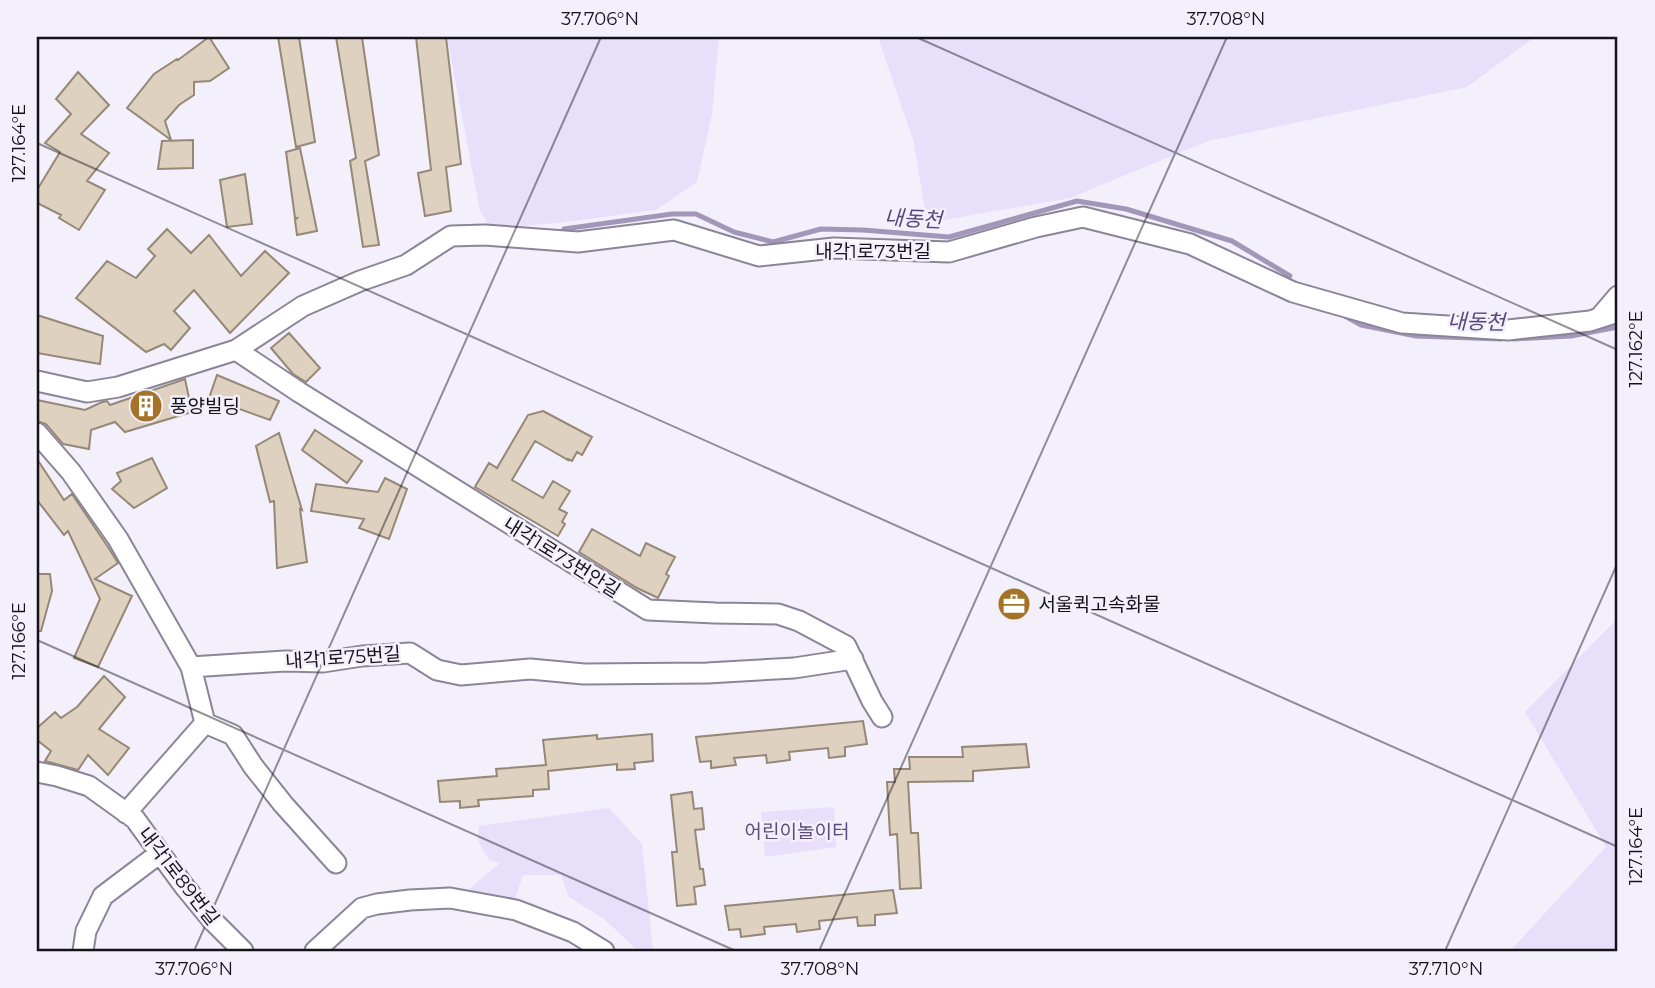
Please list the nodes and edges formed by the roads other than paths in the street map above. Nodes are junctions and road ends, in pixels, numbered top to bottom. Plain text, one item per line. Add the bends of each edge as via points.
1 (1618, 296) edge
2 (1609, 315) edge
3 (236, 349) junction
4 (37, 381) edge
5 (37, 433) edge
6 (853, 659) junction
7 (191, 667) junction
8 (882, 717) dead end
9 (205, 723) junction
10 (37, 772) edge
11 (126, 813) junction
12 (160, 853) junction
13 (336, 863) dead end
14 (83, 951) edge
15 (243, 951) edge
16 (315, 951) edge
17 (604, 951) edge

1 - 2 street, 내각1로73번길
2 - 3 street, 내각1로73번길 via 1508,330 1402,323 1293,292 1190,244 1083,217 949,252 834,248 759,256 674,230 578,242 451,236 406,265 303,306
3 - 4 street, 내각1로73번길 via 118,387 87,392
3 - 6 street, 내각1로73번안길 via 648,610 778,614 846,646
5 - 7 street via 118,539
6 - 7 street, 내각1로75번길 via 693,674 530,669 461,675 437,670 410,653
6 - 8 street, 내각1로73번안길
7 - 9 street
9 - 11 street
9 - 13 street via 233,736 283,804
10 - 11 street, 내각1로89번길 via 89,786
11 - 12 street, 내각1로89번길
12 - 14 street via 103,896 86,931
12 - 15 street, 내각1로89번길 via 212,920
16 - 17 street via 362,908 450,898 516,910 573,932

